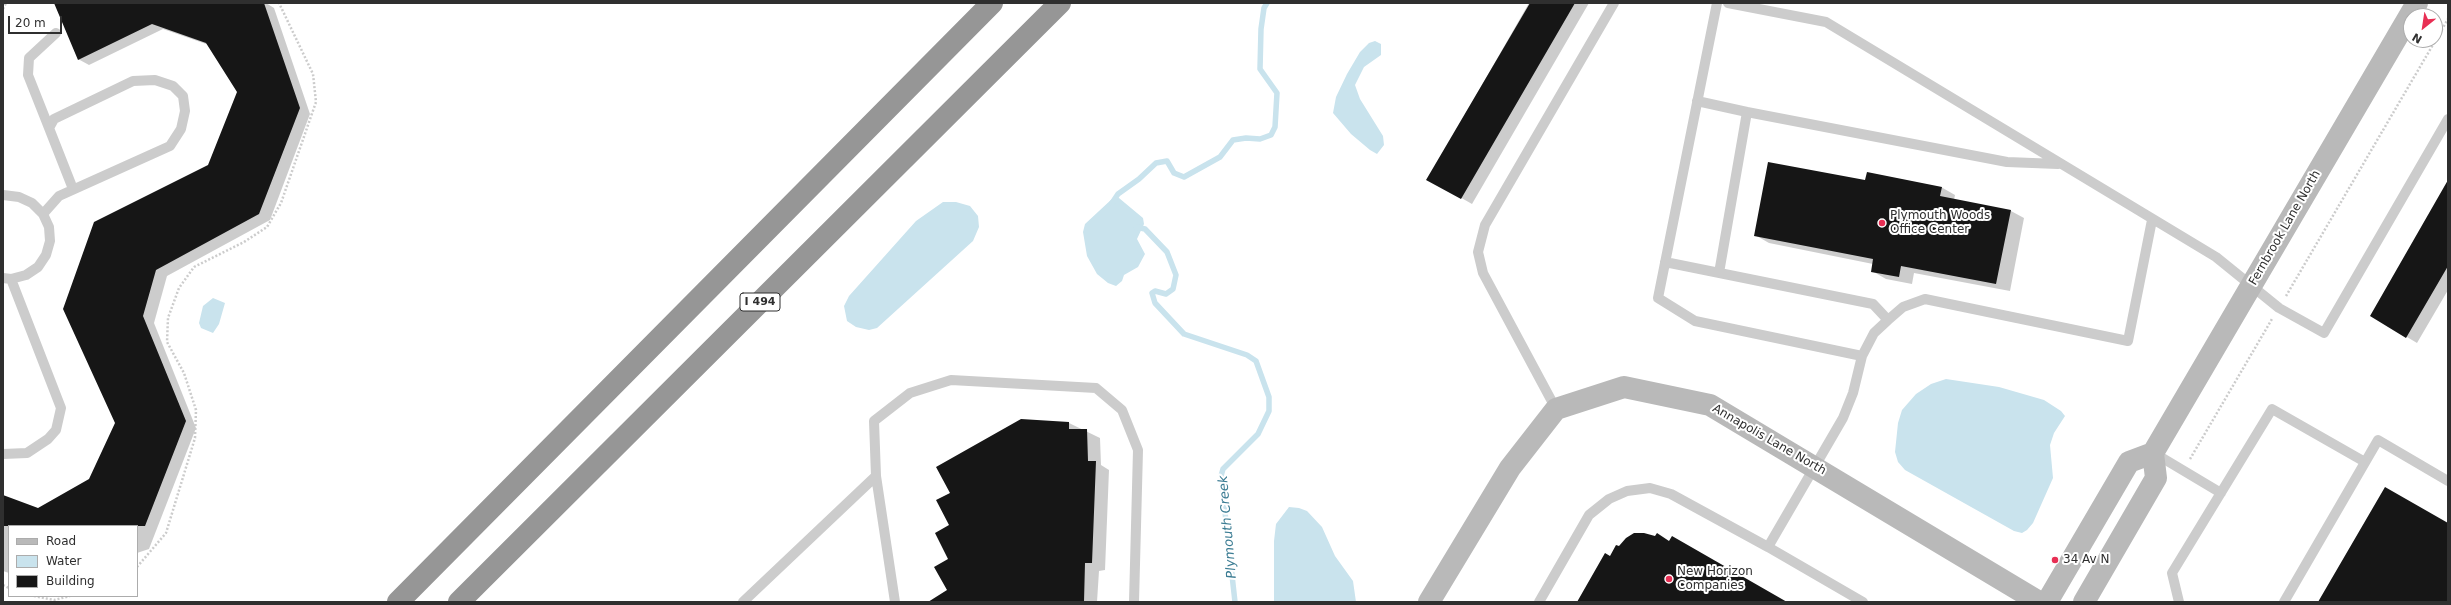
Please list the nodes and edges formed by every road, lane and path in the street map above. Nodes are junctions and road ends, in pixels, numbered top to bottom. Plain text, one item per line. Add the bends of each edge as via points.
1 (6, 3) edge
2 (279, 3) edge
3 (992, 3) edge
4 (1060, 3) edge
5 (1614, 3) edge
6 (1717, 3) edge
7 (1728, 3) edge
8 (2417, 3) edge
9 (3, 9) edge
10 (56, 33) dead end
11 (1697, 101) junction
12 (1747, 112) junction
13 (2448, 119) edge
14 (49, 128) junction
15 (2060, 164) junction
16 (73, 188) junction
17 (3, 195) edge
18 (43, 214) junction
19 (2152, 220) junction
20 (1665, 262) junction
21 (1719, 273) junction
22 (7, 278) edge
23 (2251, 286) junction
24 (1888, 320) junction
25 (1862, 356) junction
26 (1556, 409) junction
27 (2153, 453) junction
28 (3, 454) edge
29 (2365, 462) junction
30 (1814, 466) junction
31 (876, 476) junction
32 (2448, 481) edge
33 (2222, 493) junction
34 (1768, 547) junction
35 (138, 566) edge
36 (39, 597) edge
37 (66, 597) edge
38 (398, 602) edge
39 (459, 602) edge
40 (742, 602) edge
41 (894, 602) edge
42 (1134, 602) edge
43 (1429, 602) edge
44 (1539, 602) edge
45 (1863, 602) edge
46 (2039, 602) edge
47 (2047, 602) edge
48 (2084, 602) edge
49 (2179, 602) edge
50 (2284, 602) edge

1 - 9 path
2 - 35 path via 313,74 316,102 281,203 267,227 244,242 194,267 179,288 168,318 167,342 184,373 196,410 195,438 166,533
3 - 38 highway
4 - 39 highway, I 494
5 - 26 lane via 1485,225 1478,252 1483,273
6 - 11 lane
7 - 15 lane via 1826,22
8 - 23 street, Fernbrook Lane North
10 - 14 lane via 29,58 28,75
11 - 12 lane
11 - 20 lane
12 - 15 lane via 2007,162
12 - 21 lane
13 - 23 lane via 2324,333 2279,308
14 - 16 lane
14 - 16 lane via 54,119 133,81 155,80 173,86 183,96 185,111 181,128 170,146
15 - 19 lane
16 - 18 lane via 59,196
17 - 18 lane via 19,197 32,203
18 - 22 lane via 49,227 50,241 46,255 38,267 26,275
19 - 23 lane via 2216,257
19 - 24 lane via 2128,341 1925,299 1903,306
20 - 21 lane
20 - 25 lane via 1658,298 1695,321
21 - 24 lane via 1873,304
22 - 28 lane via 61,408 56,430 48,440 27,453
23 - 27 street, Fernbrook Lane North
24 - 25 lane via 1874,334
25 - 30 lane via 1853,393 1843,418
26 - 30 street, Annapolis Lane North via 1624,388 1710,405
26 - 43 street via 1510,468
27 - 33 lane
27 - 47 street via 2129,462
27 - 48 street via 2156,478
29 - 32 lane via 2378,440
29 - 33 lane via 2272,409
29 - 50 lane
30 - 34 lane
30 - 46 street, Annapolis Lane North
31 - 40 lane
31 - 41 lane
31 - 42 lane via 874,421 910,393 951,380 1096,388 1122,410 1138,450
33 - 49 lane via 2172,573
34 - 44 lane via 1671,494 1650,488 1628,491 1609,499 1589,515
34 - 45 lane
36 - 37 path via 54,600

